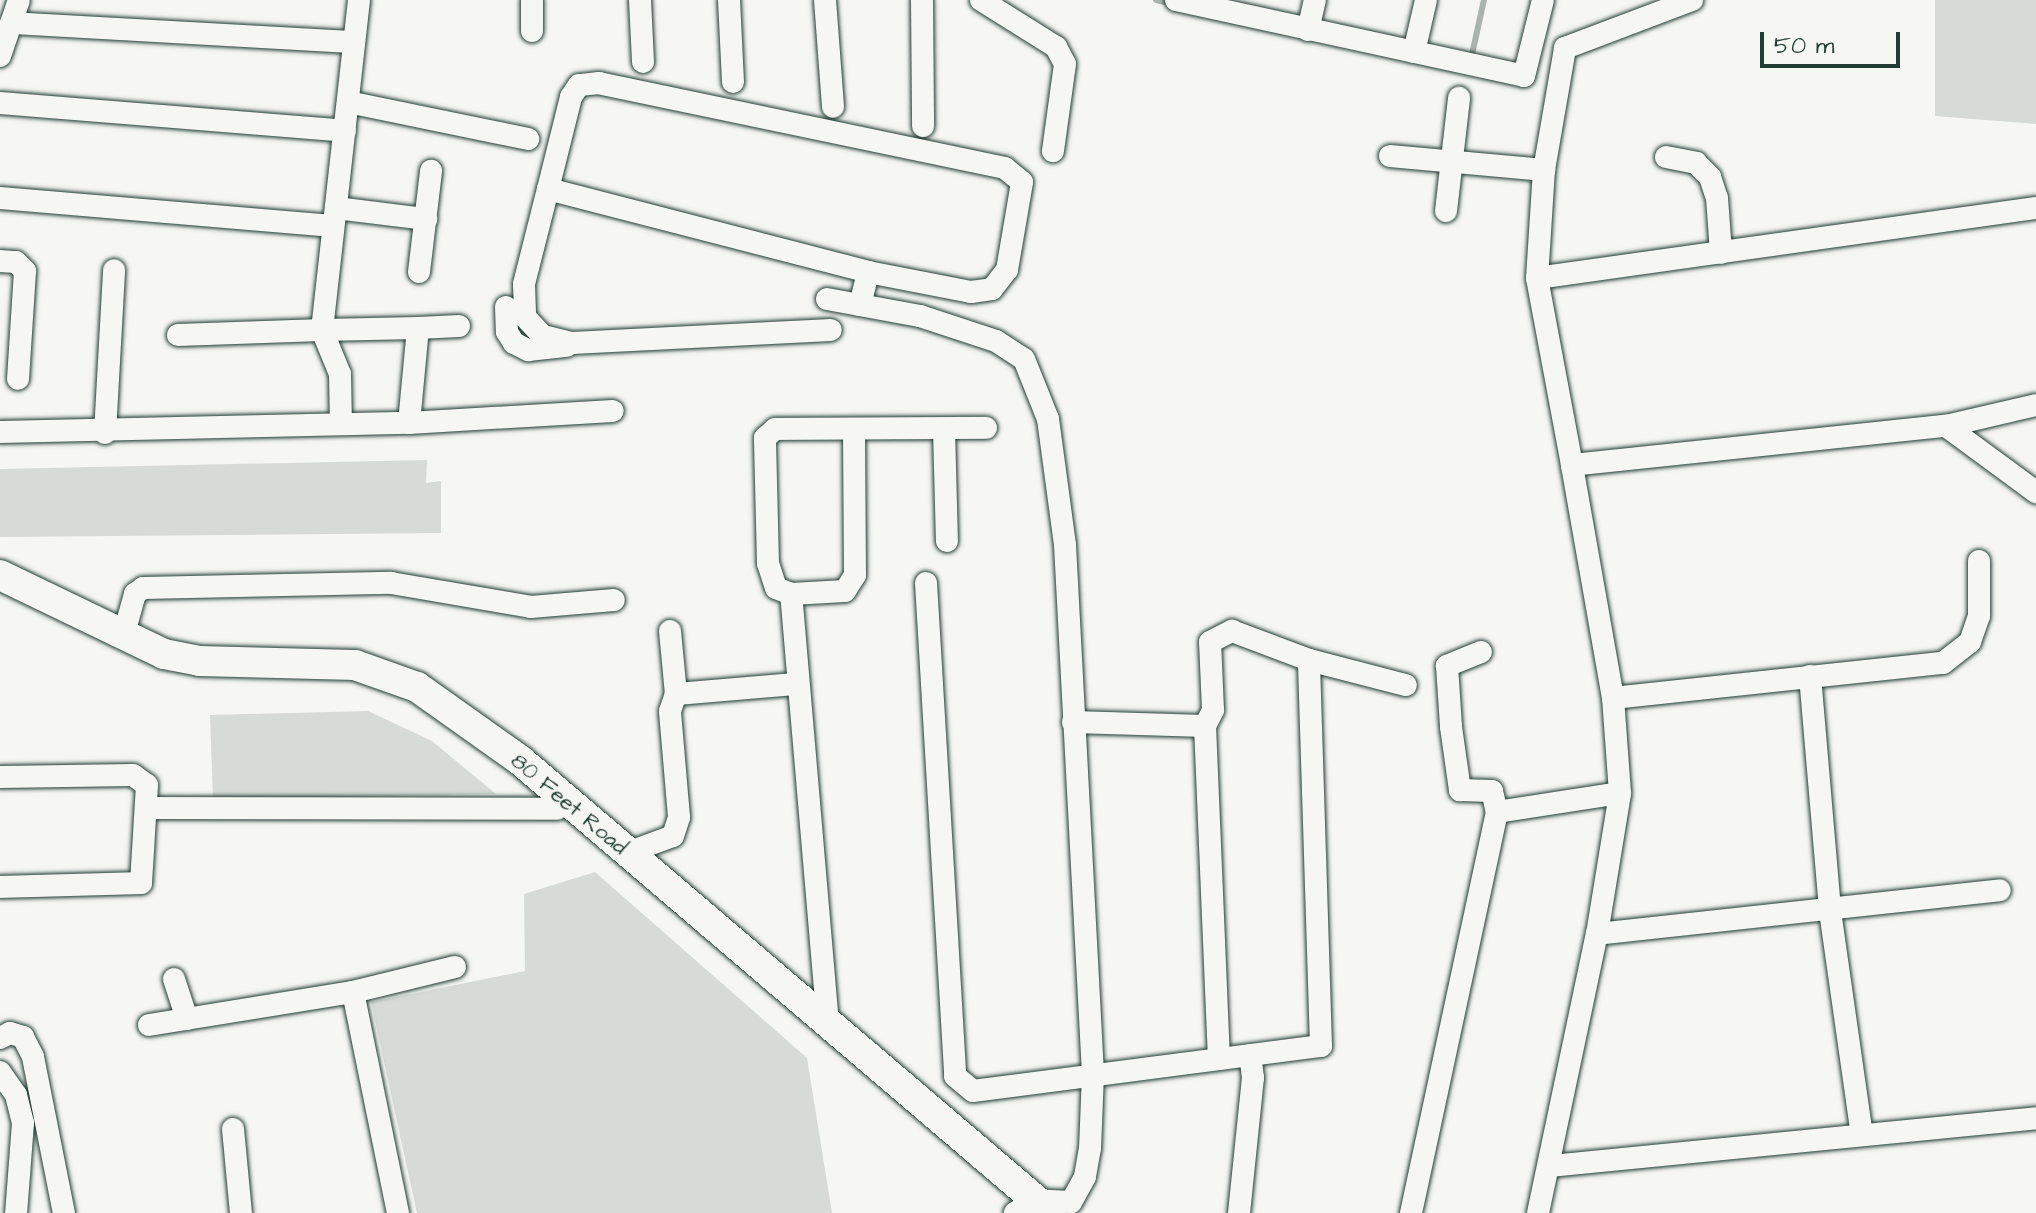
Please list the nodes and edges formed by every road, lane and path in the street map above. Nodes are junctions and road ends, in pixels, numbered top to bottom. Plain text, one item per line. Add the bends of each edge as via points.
1 (19, 0) edge
2 (359, 0) edge
3 (532, 0) edge
4 (640, 0) edge
5 (729, 0) edge
6 (825, 0) edge
7 (922, 0) edge
8 (981, 0) edge
9 (1176, 0) edge
10 (1315, 0) edge
11 (1426, 0) edge
12 (1543, 0) edge
13 (1692, 0) edge
14 (11, 23) junction
15 (1308, 30) junction
16 (532, 31) dead end
17 (353, 42) junction
18 (1414, 52) junction
19 (0, 56) edge
20 (643, 62) dead end
21 (733, 82) dead end
22 (1459, 98) dead end
23 (348, 102) junction
24 (0, 103) edge
25 (833, 107) dead end
26 (923, 126) dead end
27 (345, 131) junction
28 (528, 139) dead end
29 (1053, 151) dead end
30 (1390, 156) dead end
31 (1666, 157) dead end
32 (1453, 161) junction
33 (1544, 170) junction
34 (431, 171) dead end
35 (548, 189) junction
36 (0, 198) edge
37 (2036, 208) edge
38 (1446, 211) dead end
39 (334, 217) junction
40 (426, 219) junction
41 (1721, 253) junction
42 (0, 261) edge
43 (114, 270) dead end
44 (419, 272) dead end
45 (868, 272) junction
46 (1537, 278) junction
47 (827, 299) dead end
48 (860, 305) junction
49 (506, 307) dead end
50 (459, 326) dead end
51 (418, 328) junction
52 (322, 330) junction
53 (831, 330) dead end
54 (178, 335) dead end
55 (572, 343) junction
56 (18, 379) dead end
57 (2036, 405) edge
58 (613, 411) dead end
59 (409, 423) junction
60 (341, 424) junction
61 (1946, 426) junction
62 (986, 428) dead end
63 (854, 429) junction
64 (944, 429) junction
65 (0, 432) edge
66 (105, 433) junction
67 (1572, 465) junction
68 (2036, 492) edge
69 (947, 541) dead end
70 (1979, 561) dead end
71 (0, 575) edge
72 (926, 583) dead end
73 (0, 589) edge
74 (791, 594) junction
75 (614, 600) dead end
76 (670, 631) dead end
77 (123, 637) junction
78 (1481, 652) dead end
79 (1309, 660) junction
80 (1810, 676) junction
81 (796, 684) junction
82 (1406, 685) dead end
83 (676, 694) junction
84 (1613, 698) junction
85 (1073, 722) junction
86 (1205, 726) junction
87 (0, 777) edge
88 (1620, 793) junction
89 (146, 808) junction
90 (557, 809) junction
91 (1497, 812) junction
92 (627, 853) junction
93 (0, 887) edge
94 (2000, 890) dead end
95 (1830, 911) junction
96 (1597, 934) junction
97 (455, 967) dead end
98 (174, 979) dead end
99 (353, 992) junction
100 (187, 1019) junction
101 (828, 1024) junction
102 (149, 1025) dead end
103 (0, 1038) edge
104 (1250, 1055) junction
105 (1219, 1059) junction
106 (0, 1072) edge
107 (1093, 1074) junction
108 (2036, 1118) edge
109 (233, 1129) dead end
110 (1862, 1135) junction
111 (1550, 1166) junction
112 (1030, 1210) edge
113 (16, 1213) edge
114 (64, 1213) edge
115 (241, 1213) edge
116 (398, 1213) edge
117 (1239, 1213) edge
118 (1411, 1213) edge
119 (1538, 1213) edge

1 - 14 street
2 - 17 street
3 - 16 street
4 - 20 street
5 - 21 street
6 - 25 street
7 - 26 street
8 - 29 street via 1056,47 1065,64
9 - 15 street
10 - 15 street
11 - 18 street
12 - 18 street via 1524,76
13 - 33 street via 1565,48
14 - 17 street
14 - 19 street
15 - 18 street
17 - 23 street
22 - 32 street
23 - 27 street
23 - 28 street
24 - 27 street
27 - 39 street
30 - 32 street
31 - 41 street via 1696,163 1710,177
32 - 33 street
32 - 38 street
33 - 46 street
34 - 40 street
35 - 45 street
35 - 45 street via 571,97 579,85 599,83 1005,168 1022,182 1007,270 992,289 971,292
35 - 55 street via 524,284 525,317 543,336
36 - 39 street
37 - 41 street
39 - 40 street
39 - 52 street
40 - 44 street
41 - 46 street
42 - 56 street via 16,262 25,271
43 - 66 street
45 - 48 street
46 - 67 street
47 - 48 street
48 - 85 street via 920,316 996,341 1024,359 1038,385 1048,419 1065,545
49 - 55 street via 507,332 514,343 528,350 557,351
50 - 51 street
51 - 52 street
51 - 59 street
52 - 54 street
52 - 60 street via 340,374
53 - 55 street
57 - 61 street
58 - 59 street
59 - 60 street
60 - 66 street
61 - 67 street
61 - 68 street
62 - 64 street
63 - 64 street
63 - 74 street via 855,575 845,591
63 - 74 street via 775,429 765,438 768,564 776,588
64 - 69 street
65 - 66 street
67 - 84 street
70 - 80 street via 1979,616 1970,642 1954,657 1943,663
71 - 77 main road, 80 Feet Road
72 - 107 street via 955,1076 973,1091
73 - 90 main road, 80 Feet Road via 161,666 198,673 339,676 382,684 424,708
74 - 81 street
75 - 77 street via 531,607 391,583 143,588 135,594
76 - 83 street
77 - 92 main road, 80 Feet Road via 178,658 339,663 402,679 521,761
78 - 91 street via 1451,660 1447,666 1451,727 1460,790 1492,791
79 - 82 street
79 - 86 street via 1232,631 1219,633 1210,642 1213,710
79 - 104 street via 1321,1046
80 - 84 street
80 - 95 street
81 - 83 street
81 - 101 street
83 - 92 street via 670,711 679,817 673,836
84 - 88 street
85 - 86 street
85 - 107 street
86 - 105 street
87 - 89 street via 133,775 147,785
88 - 91 street
88 - 96 street
89 - 90 street
89 - 93 street via 141,883
90 - 112 main road, 80 Feet Road
91 - 118 street
92 - 101 main road, 80 Feet Road
94 - 95 street
95 - 96 street
95 - 110 street
96 - 111 street
97 - 99 street
98 - 100 street
99 - 100 street
99 - 116 street
100 - 102 street
101 - 112 main road, 80 Feet Road
103 - 114 street via 10,1033 23,1037 33,1057
104 - 105 street
104 - 117 street via 1253,1078
105 - 107 street
106 - 113 street via 16,1095 23,1123
107 - 112 street via 1085,1177 1071,1202
108 - 110 street
109 - 115 street
110 - 111 street
111 - 119 street

